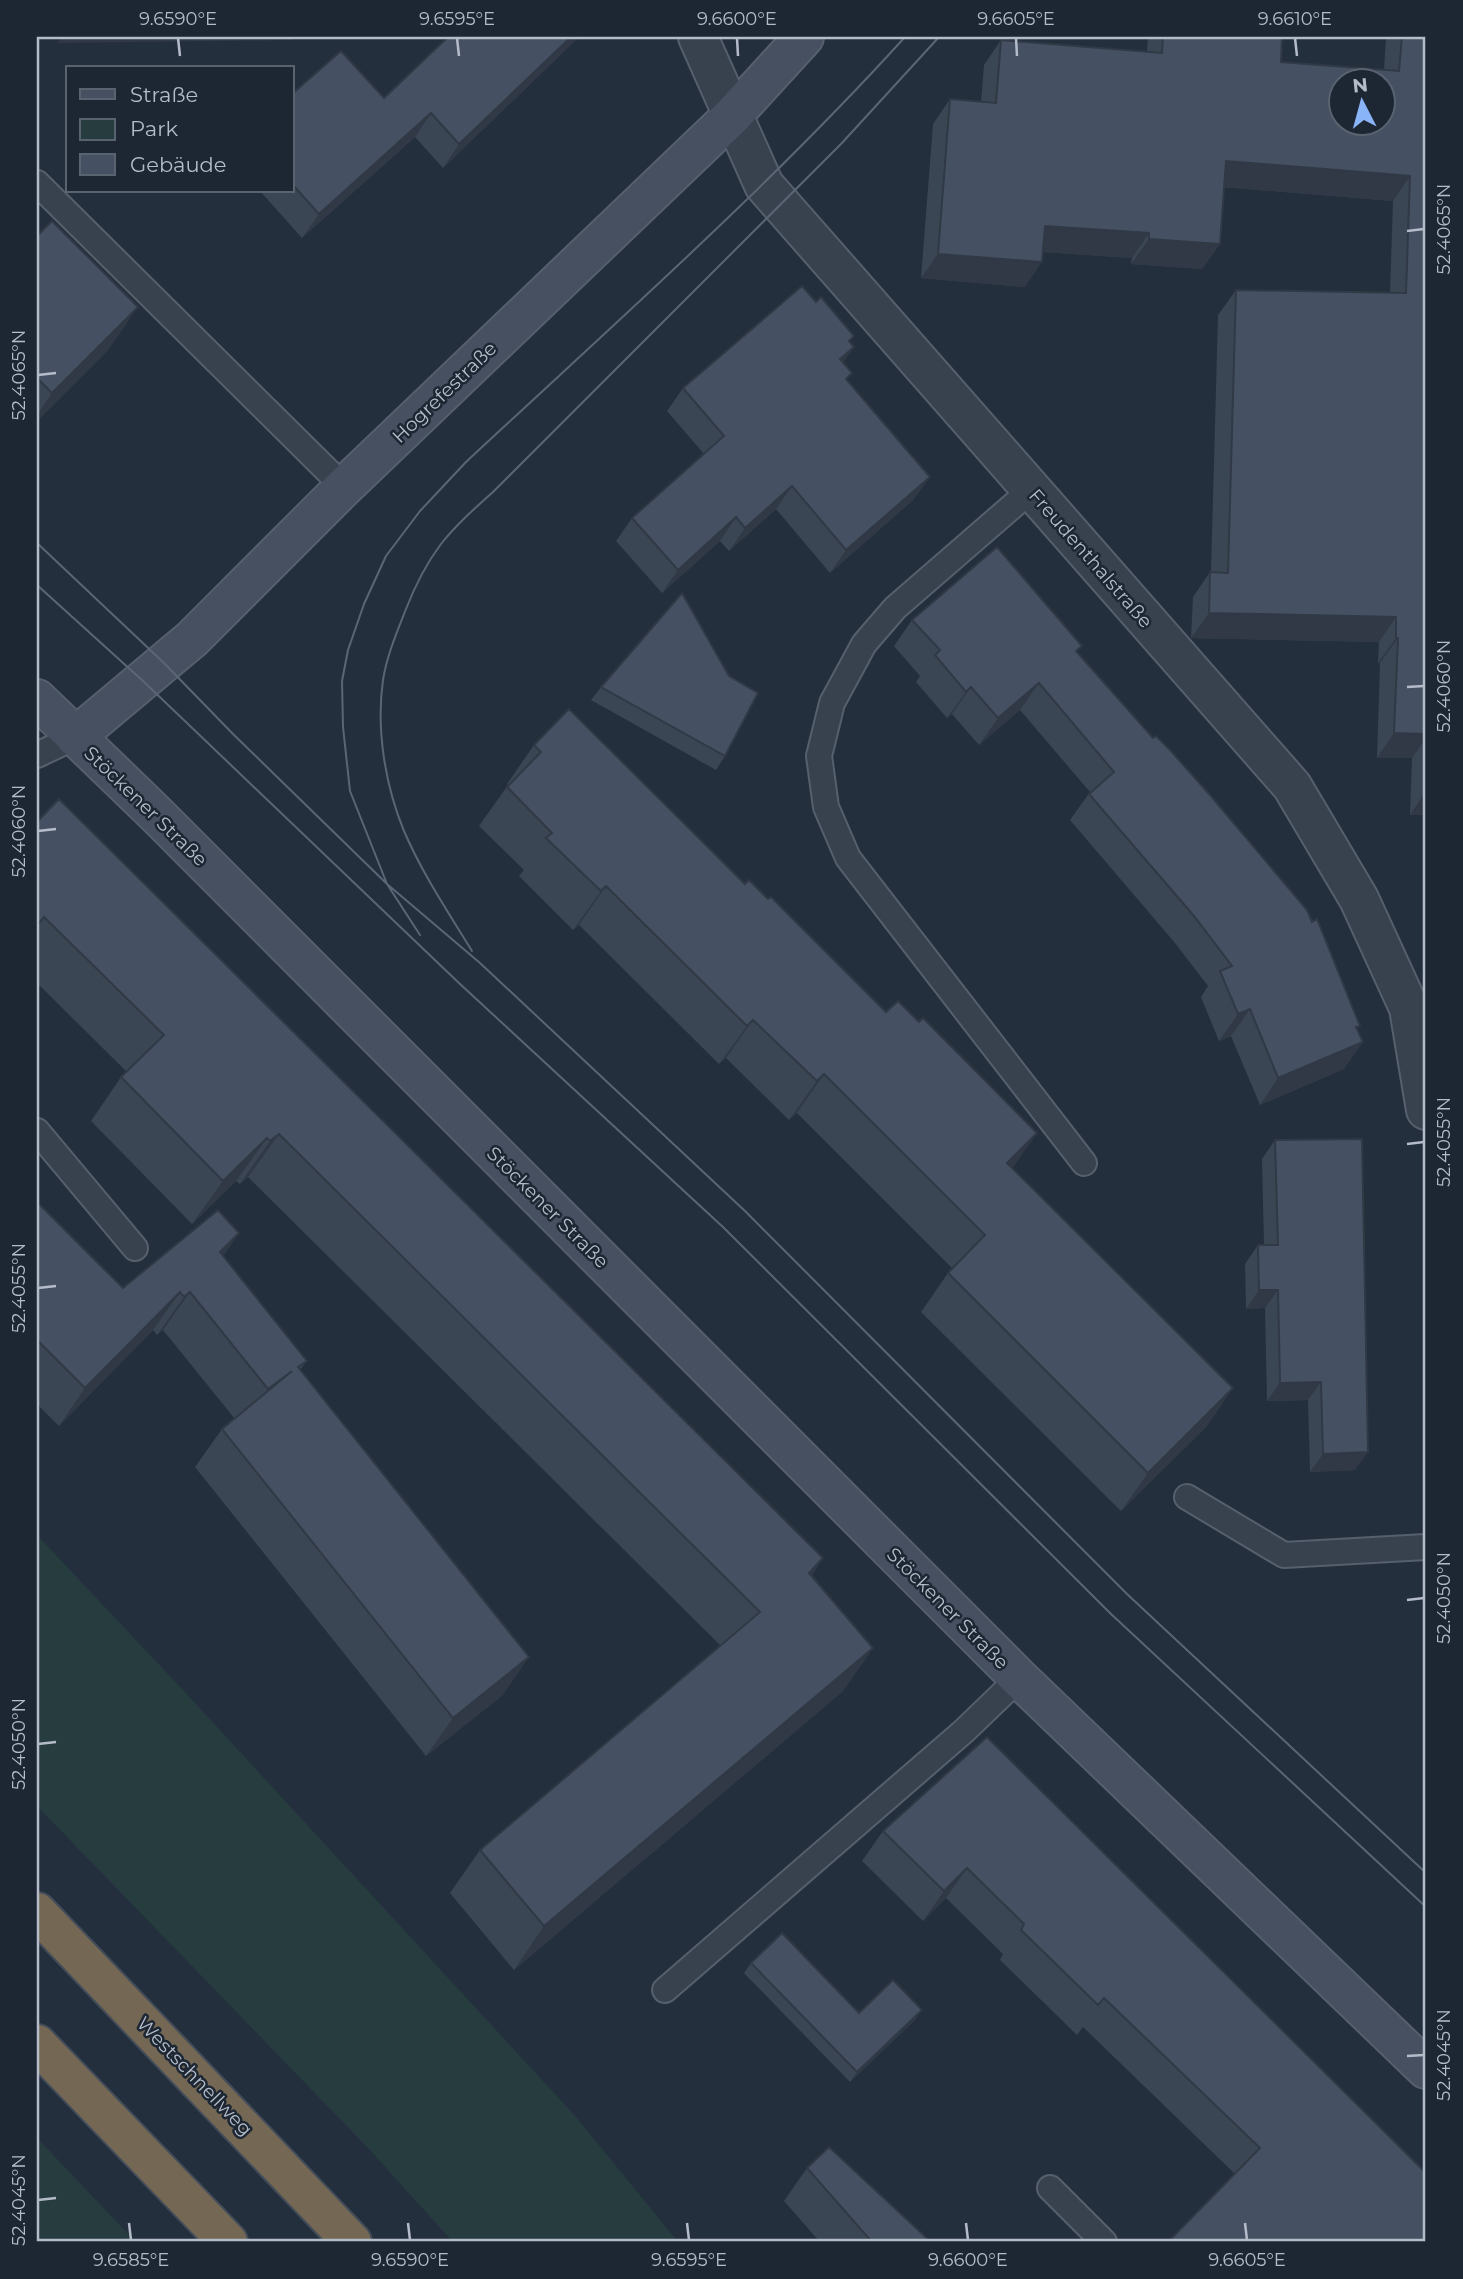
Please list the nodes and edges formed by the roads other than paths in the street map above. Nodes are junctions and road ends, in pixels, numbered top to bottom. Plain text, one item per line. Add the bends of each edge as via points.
1 (698, 37) edge
2 (804, 37) edge
3 (732, 116) junction
4 (37, 183) edge
5 (344, 487) junction
6 (1031, 490) junction
7 (37, 699) edge
8 (75, 737) junction
9 (37, 755) edge
10 (1426, 1110) edge
11 (37, 1131) edge
12 (1084, 1163) dead end
13 (135, 1248) dead end
14 (1187, 1497) dead end
15 (1426, 1547) edge
16 (1019, 1678) junction
17 (37, 1912) edge
18 (665, 1990) dead end
19 (37, 2044) edge
20 (1426, 2069) edge
21 (1049, 2188) dead end
22 (228, 2242) edge
23 (352, 2242) edge
24 (1104, 2242) edge

1 - 3 street, Freudenthalstraße
2 - 3 street, Hogrefestraße
3 - 5 street, Hogrefestraße
3 - 6 street, Freudenthalstraße via 764,185
4 - 5 lane
5 - 8 street, Hogrefestraße via 192,639
6 - 10 street, Freudenthalstraße via 1292,786 1359,899 1409,1007
6 - 12 lane via 895,608 864,644 832,703 819,755 826,807 848,858
7 - 8 street, Stöckener Straße
8 - 9 lane, Stöckener Straße
8 - 16 street, Stöckener Straße
11 - 13 lane
14 - 15 lane via 1284,1555
16 - 18 lane, Stöckener Straße
16 - 20 street, Stöckener Straße
17 - 23 highway, Westschnellweg
19 - 22 highway
21 - 24 lane

